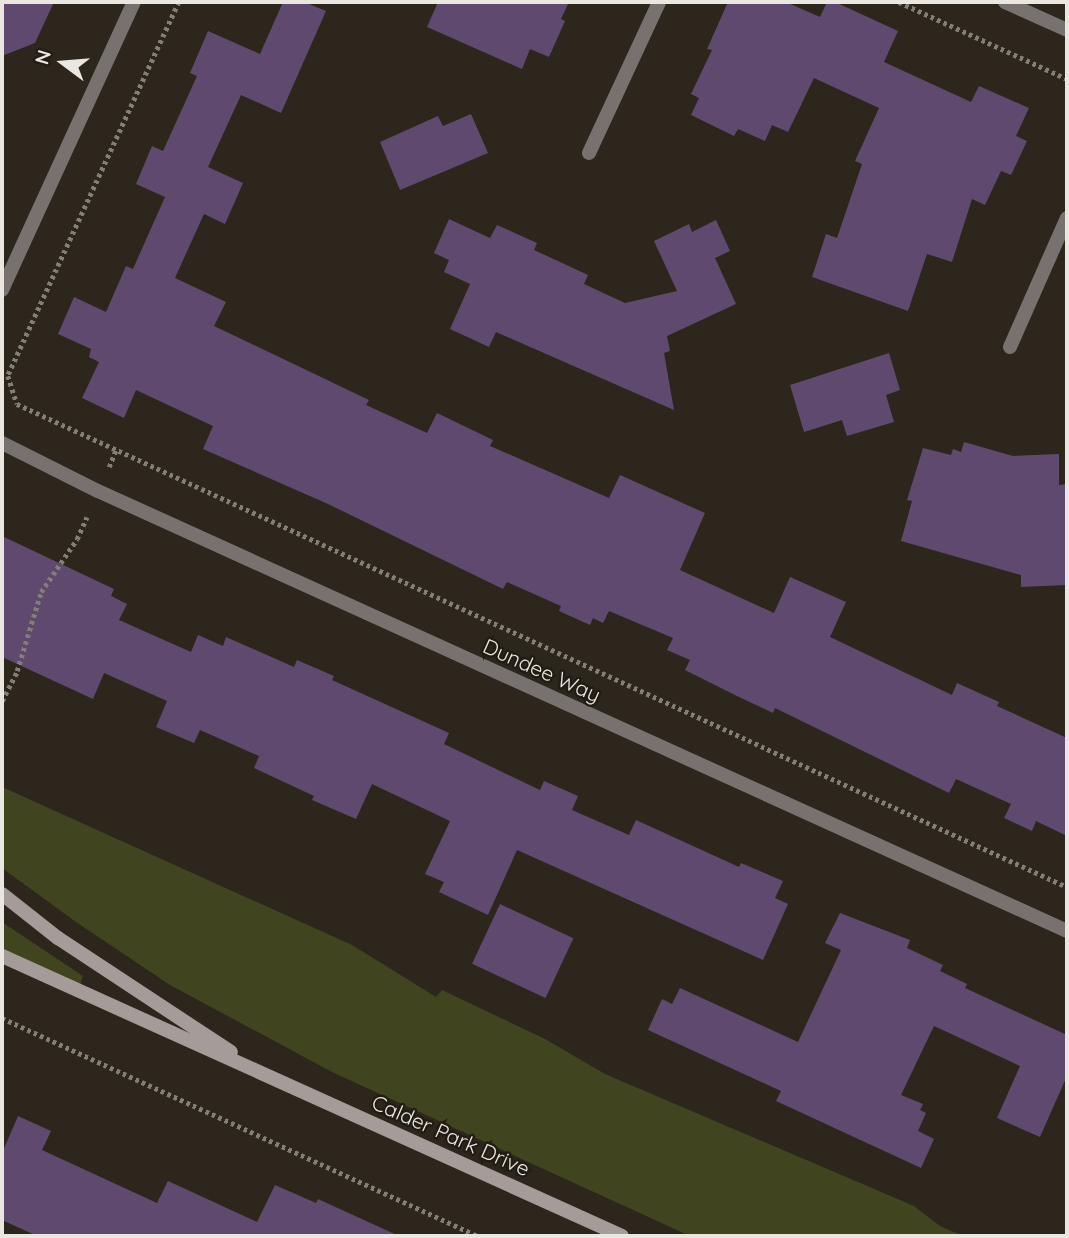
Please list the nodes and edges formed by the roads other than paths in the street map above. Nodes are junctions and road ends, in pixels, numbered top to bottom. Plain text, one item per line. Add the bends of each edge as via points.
1 (134, 2) edge
2 (659, 2) edge
3 (1005, 2) edge
4 (1067, 30) edge
5 (589, 153) dead end
6 (1067, 218) edge
7 (2, 289) edge
8 (1010, 347) dead end
9 (2, 443) edge
10 (2, 894) edge
11 (1067, 930) edge
12 (2, 956) edge
13 (262, 1073) junction
14 (622, 1236) edge

1 - 7 street
2 - 5 street
3 - 4 street
6 - 8 street
9 - 11 street, Dundee Way via 98,492
10 - 13 street, Calder Park Drive via 58,937
12 - 13 street, Calder Park Drive
13 - 14 street, Calder Park Drive

